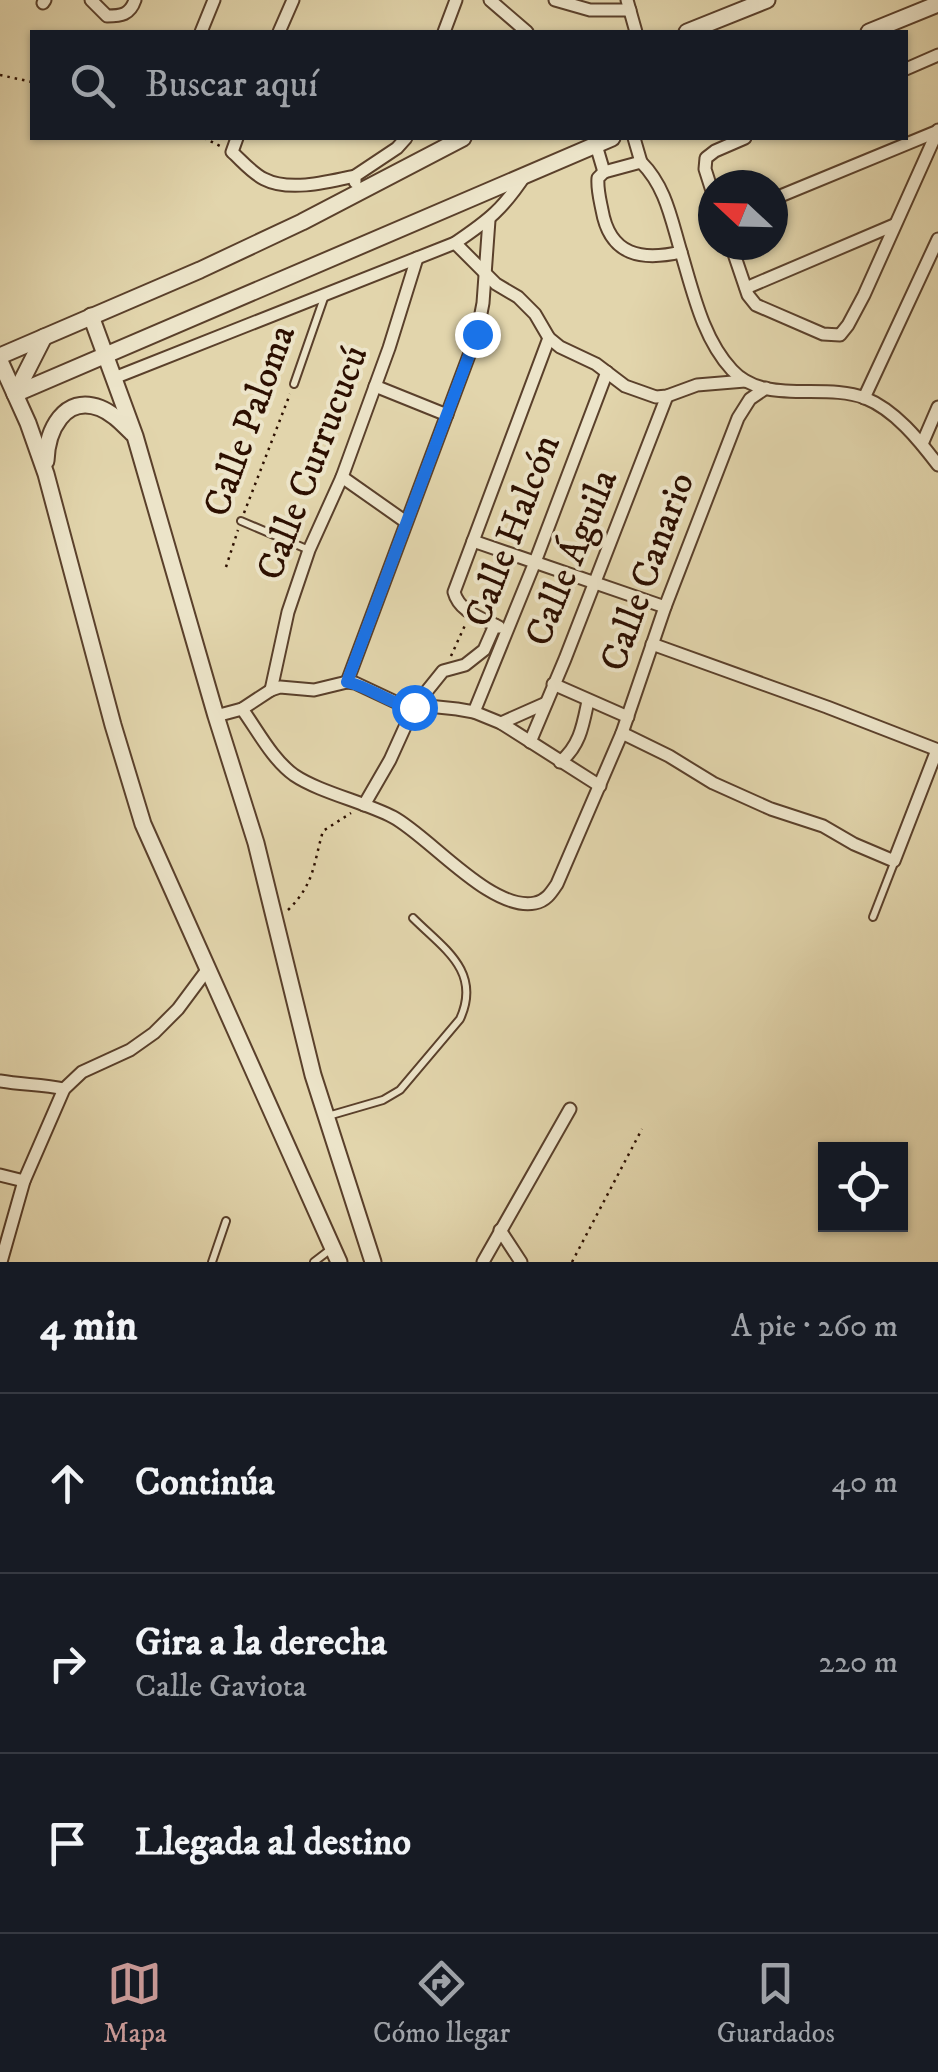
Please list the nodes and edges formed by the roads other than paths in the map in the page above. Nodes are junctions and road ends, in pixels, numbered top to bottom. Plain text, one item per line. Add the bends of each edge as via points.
1 (91, 0) edge
2 (214, 0) edge
3 (293, 0) edge
4 (456, 0) edge
5 (490, 0) edge
6 (556, 0) edge
7 (767, 0) edge
8 (938, 4) edge
9 (628, 5) edge
10 (133, 6) edge
11 (202, 30) edge
12 (280, 30) edge
13 (445, 30) edge
14 (526, 30) edge
15 (635, 30) edge
16 (693, 30) edge
17 (874, 30) edge
18 (938, 55) edge
19 (908, 68) edge
20 (938, 131) edge
21 (236, 140) edge
22 (404, 140) edge
23 (459, 140) edge
24 (607, 140) edge
25 (635, 140) edge
26 (740, 140) edge
27 (596, 144) junction
28 (642, 162) junction
29 (705, 170) edge
30 (604, 172) junction
31 (526, 174) junction
32 (354, 176) junction
33 (357, 193) junction
34 (788, 194) edge
35 (489, 220) junction
36 (894, 225) junction
37 (938, 240) edge
38 (455, 243) junction
39 (681, 252) junction
40 (417, 258) junction
41 (736, 260) edge
42 (486, 273) junction
43 (746, 288) junction
44 (326, 294) junction
45 (90, 316) junction
46 (44, 337) junction
47 (549, 338) junction
48 (105, 354) junction
49 (0, 358) edge
50 (607, 372) junction
51 (114, 378) junction
52 (744, 381) junction
53 (294, 384) road end
54 (375, 386) junction
55 (766, 388) junction
56 (15, 394) junction
57 (668, 396) junction
58 (864, 398) junction
59 (938, 407) edge
60 (447, 415) junction
61 (135, 436) junction
62 (922, 444) junction
63 (938, 465) edge
64 (46, 474) junction
65 (342, 477) junction
66 (241, 521) road end
67 (406, 522) junction
68 (473, 541) junction
69 (309, 550) junction
70 (535, 562) junction
71 (595, 584) junction
72 (664, 607) junction
73 (501, 628) junction
74 (652, 644) junction
75 (347, 682) junction
76 (553, 684) junction
77 (271, 690) junction
78 (588, 702) junction
79 (546, 703) junction
80 (414, 707) junction
81 (242, 708) junction
82 (474, 712) junction
83 (216, 716) junction
84 (628, 717) junction
85 (502, 723) junction
86 (622, 733) junction
87 (530, 742) junction
88 (938, 750) edge
89 (560, 762) junction
90 (600, 786) junction
91 (364, 805) junction
92 (894, 862) junction
93 (873, 917) dead end
94 (412, 918) dead end
95 (207, 970) junction
96 (0, 1081) edge
97 (64, 1089) junction
98 (570, 1108) dead end
99 (326, 1117) junction
100 (0, 1175) edge
101 (24, 1181) junction
102 (226, 1221) dead end
103 (500, 1230) junction
104 (336, 1255) edge
105 (2, 1262) edge
106 (212, 1262) edge
107 (314, 1262) edge
108 (374, 1262) edge
109 (482, 1262) edge
110 (521, 1262) edge

1 - 10 street via 107,16
2 - 11 street
3 - 12 street
4 - 13 street
5 - 14 street
6 - 9 street via 590,10
7 - 16 street
8 - 17 street
9 - 15 street
18 - 19 street
20 - 34 street
20 - 36 street
21 - 32 street via 232,152 280,184
22 - 32 street
23 - 33 street
24 - 27 street
25 - 28 street
26 - 29 street via 715,150
27 - 30 street
27 - 31 street
28 - 30 street
28 - 39 street via 665,196
30 - 39 street via 599,196 615,243 644,256
31 - 35 street
31 - 48 street
32 - 33 street
33 - 45 street
35 - 38 street
35 - 42 street
36 - 43 street
36 - 43 street via 840,335 761,308
37 - 58 street
38 - 40 street
38 - 42 street
39 - 52 street via 712,339
40 - 44 street
40 - 54 street, Calle Currucucú
41 - 43 street
42 - 47 street via 535,314
42 - 60 street via 477,334
44 - 51 street
44 - 53 lane, Calle Paloma
45 - 46 street
45 - 48 street
46 - 49 street
46 - 56 street
47 - 50 street
47 - 68 street
48 - 51 street
48 - 56 street
49 - 56 street
50 - 57 street via 641,394
50 - 70 street, Calle Halcón
51 - 61 street
52 - 55 street
52 - 57 street via 697,385
54 - 60 street
54 - 65 street, Calle Currucucú
55 - 58 street
55 - 72 street, Calle Canario via 738,418
56 - 64 street
57 - 71 street, Calle Águila
58 - 62 street
59 - 62 street
60 - 67 street
61 - 64 street via 97,406 76,407 51,429
61 - 83 street
62 - 63 street
64 - 95 street via 153,850
65 - 67 street
65 - 69 street, Calle Currucucú
66 - 69 lane
67 - 75 street
68 - 70 street
68 - 73 street via 456,600
69 - 77 street, Calle Currucucú
70 - 71 street
70 - 73 street, Calle Halcón
71 - 72 street
71 - 76 street, Calle Águila
72 - 74 street, Calle Canario
73 - 80 street via 465,665 443,671
73 - 82 street, Calle Halcón
74 - 84 street, Calle Canario
74 - 88 street
75 - 77 street
75 - 80 street
76 - 78 street
76 - 79 street, Calle Águila
77 - 81 street
78 - 84 street
78 - 89 street via 580,738
79 - 85 street
79 - 87 street, Calle Águila
80 - 82 street
80 - 91 street
81 - 83 street
81 - 91 street via 297,777
82 - 85 street
83 - 99 street
84 - 86 street, Calle Canario
85 - 87 street
86 - 90 street, Calle Canario
86 - 92 street via 713,783
87 - 89 street
88 - 92 street
89 - 90 street
90 - 91 street, Calle Canario via 558,884 538,903 508,900 479,884 410,828
92 - 93 lane
94 - 99 lane via 459,964 467,985 460,1019 400,1090
95 - 97 street via 154,1033
95 - 104 street
96 - 97 street
97 - 101 street
98 - 103 street
99 - 108 street
100 - 101 street
101 - 105 street
102 - 106 lane
103 - 109 street
103 - 110 street
104 - 107 lane

